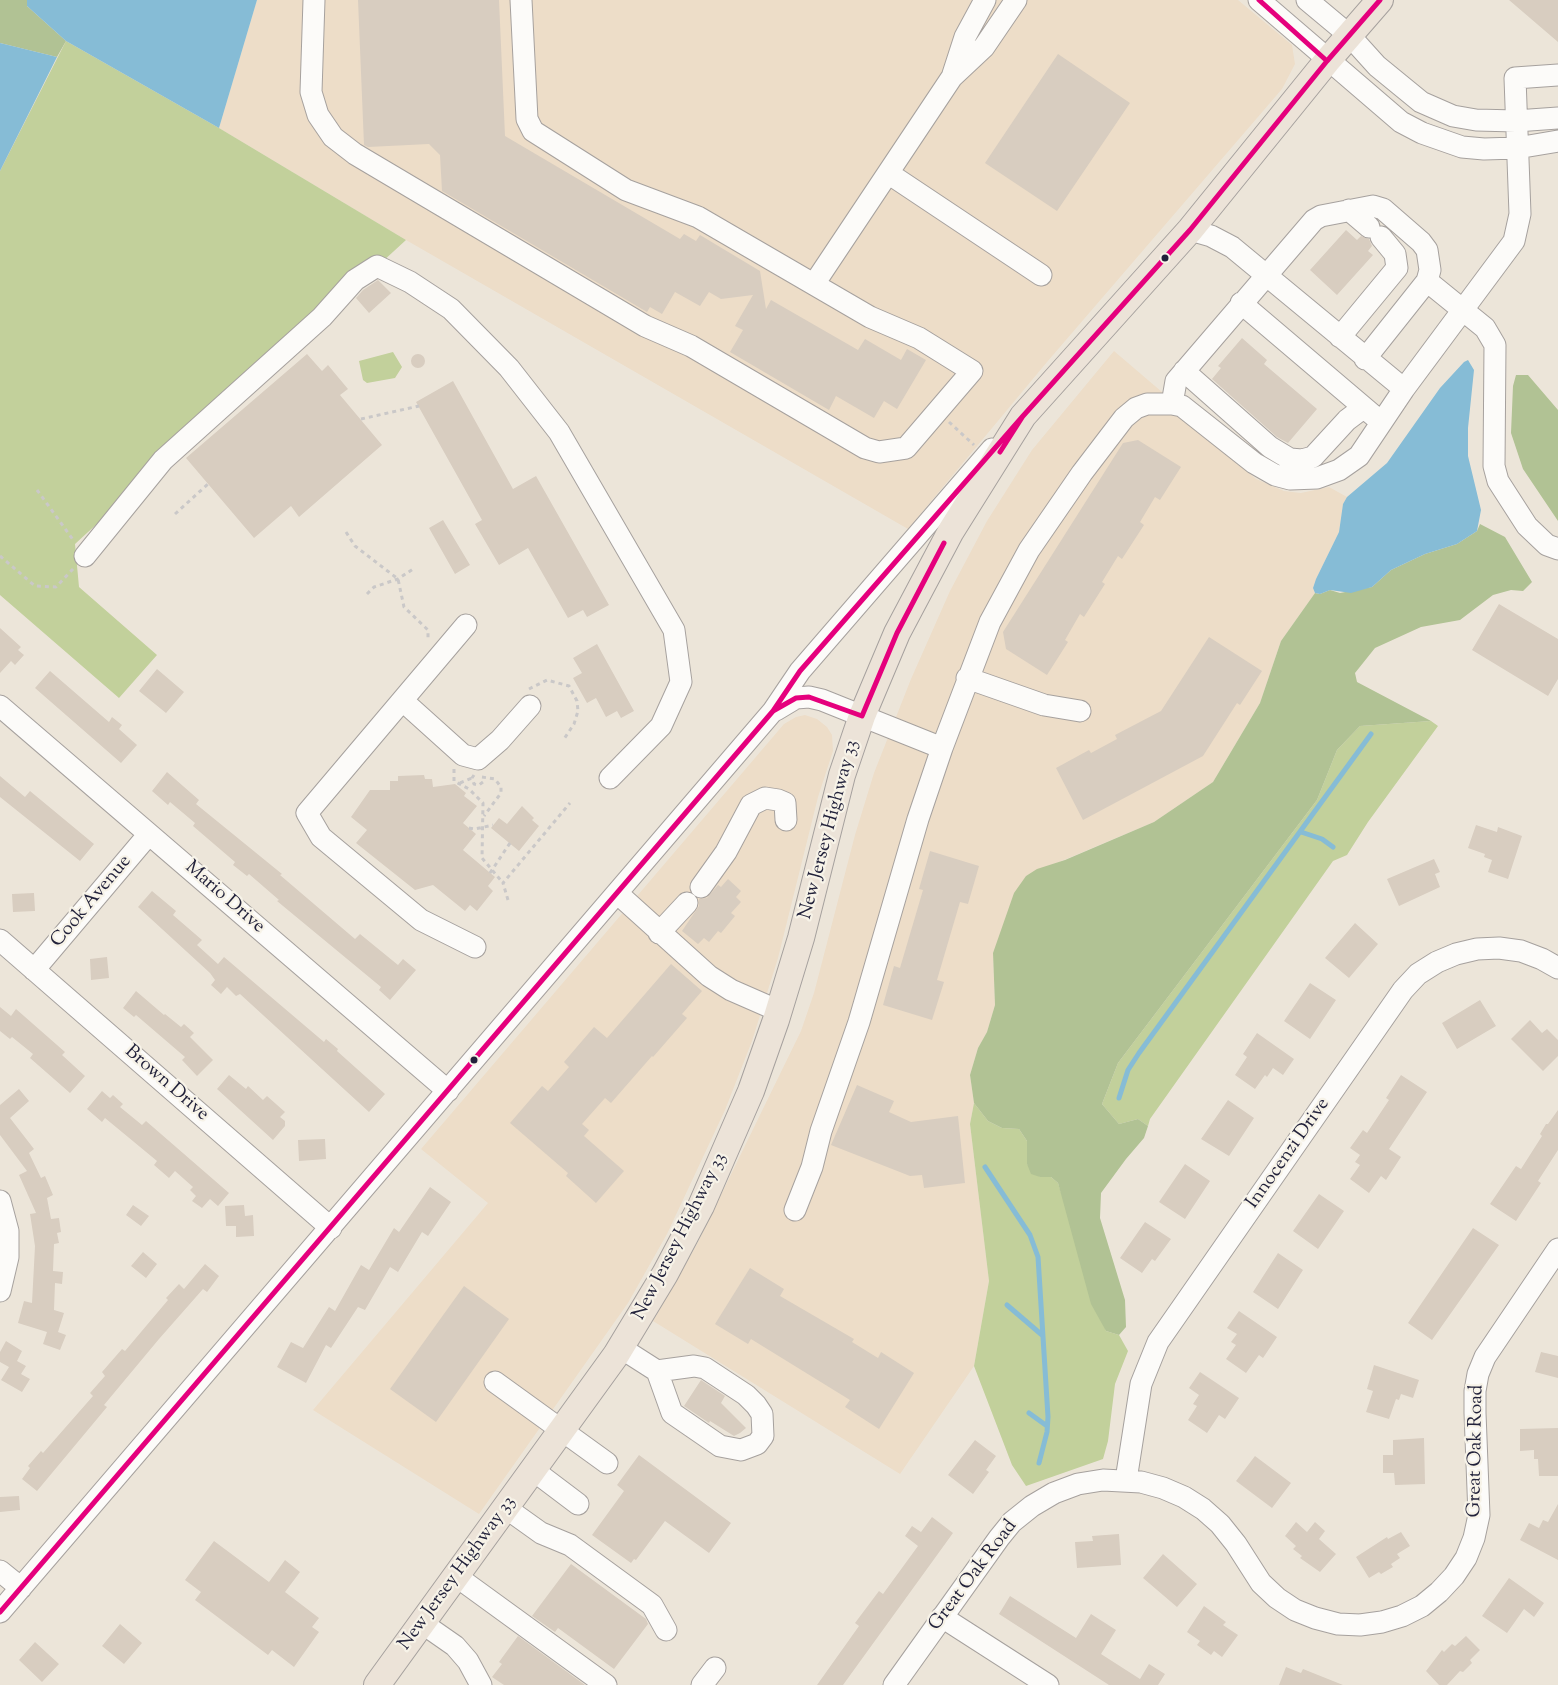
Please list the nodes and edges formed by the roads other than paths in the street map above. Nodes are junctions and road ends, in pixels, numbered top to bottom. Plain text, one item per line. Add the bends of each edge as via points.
1 (314, 0) edge
2 (521, 0) edge
3 (986, 0) edge
4 (1016, 0) edge
5 (1259, 0) edge
6 (1307, 0) edge
7 (1380, 0) edge
8 (1349, 36) junction
9 (1327, 61) junction
10 (1558, 75) edge
11 (952, 77) junction
12 (1558, 118) edge
13 (1516, 121) junction
14 (1558, 141) edge
15 (1517, 148) junction
16 (888, 173) junction
17 (1349, 210) junction
18 (1190, 230) junction
19 (1041, 275) dead end
20 (1266, 275) junction
21 (1427, 281) junction
22 (814, 284) junction
23 (1242, 303) junction
24 (1464, 310) junction
25 (1340, 337) junction
26 (1366, 359) junction
27 (1184, 371) junction
28 (1404, 389) junction
29 (1172, 404) junction
30 (1363, 408) junction
31 (1023, 416) junction
32 (1382, 422) junction
33 (1557, 551) edge
34 (85, 556) road end
35 (466, 626) dead end
36 (967, 678) junction
37 (528, 699) road end
38 (403, 701) junction
39 (0, 706) edge
40 (773, 711) junction
41 (1080, 711) dead end
42 (862, 716) junction
43 (942, 748) junction
44 (610, 778) dead end
45 (786, 820) dead end
46 (149, 834) junction
47 (701, 887) dead end
48 (618, 893) junction
49 (687, 903) dead end
50 (659, 933) junction
51 (0, 940) edge
52 (475, 947) dead end
53 (1558, 968) edge
54 (34, 970) junction
55 (779, 1011) junction
56 (448, 1091) junction
57 (0, 1201) edge
58 (795, 1210) dead end
59 (331, 1228) junction
60 (1558, 1250) edge
61 (0, 1291) edge
62 (622, 1348) junction
63 (657, 1370) junction
64 (495, 1382) dead end
65 (562, 1430) junction
66 (607, 1463) dead end
67 (533, 1470) junction
68 (1126, 1480) junction
69 (578, 1504) dead end
70 (506, 1508) junction
71 (0, 1571) edge
72 (456, 1576) junction
73 (21, 1588) junction
74 (0, 1612) edge
75 (942, 1617) junction
76 (422, 1623) junction
77 (666, 1630) dead end
78 (715, 1668) dead end
79 (377, 1685) edge
80 (481, 1685) edge
81 (606, 1685) edge
82 (702, 1685) edge
83 (894, 1685) edge
84 (1048, 1685) edge

1 - 22 street via 312,92 318,114 333,136 355,154 645,326 691,346 865,448 879,452 906,448 972,371 919,338 870,317
2 - 22 street via 527,119 533,131 626,190 698,217
3 - 11 street via 965,38
4 - 11 street via 984,47
5 - 9 street
6 - 8 street
7 - 8 main road, New Jersey Highway 33
8 - 9 main road, New Jersey Highway 33
8 - 13 street via 1377,66 1422,102 1453,116
9 - 15 street via 1401,122 1422,133 1462,147
9 - 18 main road, New Jersey Highway 33
10 - 13 street via 1515,78
11 - 16 street
12 - 13 street
13 - 15 street
14 - 15 street
15 - 24 street via 1520,214 1514,242
16 - 19 street
16 - 22 street
17 - 20 street via 1314,220
17 - 21 street via 1372,206 1383,209 1421,242 1429,259
17 - 25 street via 1395,254 1397,268
18 - 20 street via 1232,247
18 - 31 main road, New Jersey Highway 33
20 - 23 street
20 - 25 street
21 - 24 street
21 - 26 street
23 - 27 street
23 - 30 street
24 - 28 street
24 - 33 street via 1486,328 1496,345 1494,466 1498,481 1528,526
25 - 26 street
26 - 28 street
27 - 29 street via 1176,381
27 - 30 street via 1270,447 1290,458 1302,460 1313,456
28 - 32 street
29 - 32 street via 1190,410 1254,463 1275,476 1290,479 1318,478 1339,470 1359,456
29 - 36 street via 1147,404 1136,408 1124,418 1082,473 1029,550 990,622
30 - 32 street
31 - 40 street via 800,671
31 - 42 main road, New Jersey Highway 33 via 922,581
34 - 44 street via 163,460 322,317 355,280 377,266 410,282 451,309 509,368 559,432 674,630 681,682 661,726
35 - 38 street
36 - 41 street via 1044,705
36 - 43 street
37 - 38 street via 500,740 478,759 462,754
38 - 52 street via 306,813 321,837 421,920
39 - 46 street, Mario Drive
40 - 42 street via 796,698 809,697
40 - 48 street
42 - 43 street
42 - 55 main road, New Jersey Highway 33 via 842,775
43 - 58 street via 859,1022
45 - 47 street via 785,803 765,798 751,805 726,852
46 - 54 street, Cook Avenue
46 - 56 street, Mario Drive
48 - 50 street
48 - 56 street
49 - 50 street
50 - 55 street via 709,976 731,990
51 - 54 street, Brown Drive
53 - 68 street, Innocenzi Drive via 1521,951 1477,949 1437,962 1418,974 1403,990 1158,1342 1141,1384
54 - 59 street, Brown Drive
55 - 62 main road, New Jersey Highway 33 via 751,1091 701,1206
56 - 59 street
57 - 61 street via 8,1231 8,1256
59 - 73 street
60 - 68 street, Great Oak Road via 1485,1357 1478,1374 1474,1406 1479,1515 1474,1538 1454,1576 1422,1606 1389,1620 1360,1625 1338,1624 1295,1610 1261,1582 1236,1544 1203,1509 1163,1488
62 - 63 street
62 - 65 main road, New Jersey Highway 33
63 - 63 street via 672,1413 720,1446 741,1450 757,1444 763,1436 762,1414 756,1405 705,1368
64 - 65 street
65 - 66 street
65 - 67 main road, New Jersey Highway 33
67 - 69 street
67 - 70 main road, New Jersey Highway 33
68 - 75 street, Great Oak Road via 1078,1484 1032,1506 999,1538
70 - 72 main road, New Jersey Highway 33
70 - 77 street via 541,1533 570,1545 652,1605
71 - 73 street
72 - 76 main road, New Jersey Highway 33
72 - 81 street
73 - 74 street
75 - 83 street, Great Oak Road
75 - 84 street
76 - 79 main road, New Jersey Highway 33
76 - 80 street via 455,1646
78 - 82 street

